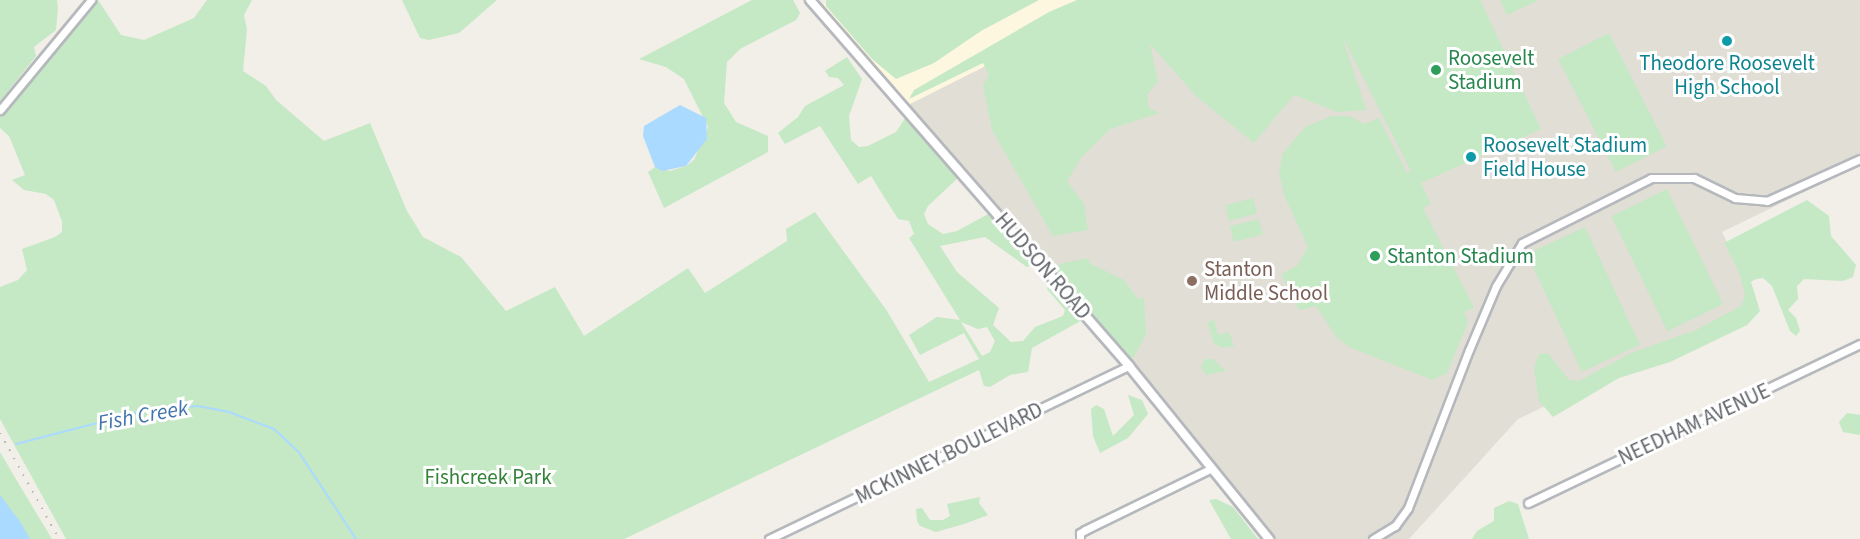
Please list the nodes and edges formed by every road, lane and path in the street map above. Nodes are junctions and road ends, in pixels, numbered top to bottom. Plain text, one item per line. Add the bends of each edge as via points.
1 (91, 0) edge
2 (810, 0) edge
3 (0, 110) edge
4 (1860, 159) edge
5 (1860, 344) edge
6 (1130, 366) junction
7 (1212, 468) junction
8 (1528, 503) dead end
9 (1080, 536) edge
10 (769, 539) edge
11 (1269, 539) edge
12 (1373, 539) edge

1 - 3 street
2 - 6 street, HUDSON ROAD
4 - 12 street via 1767,201 1735,198 1694,178 1651,178 1522,243 1496,286 1468,350 1408,508 1395,526
5 - 8 street, NEEDHAM AVENUE
6 - 7 street, HUDSON ROAD
6 - 10 street, MCKINNEY BOULEVARD
7 - 9 street
7 - 11 street, HUDSON ROAD

